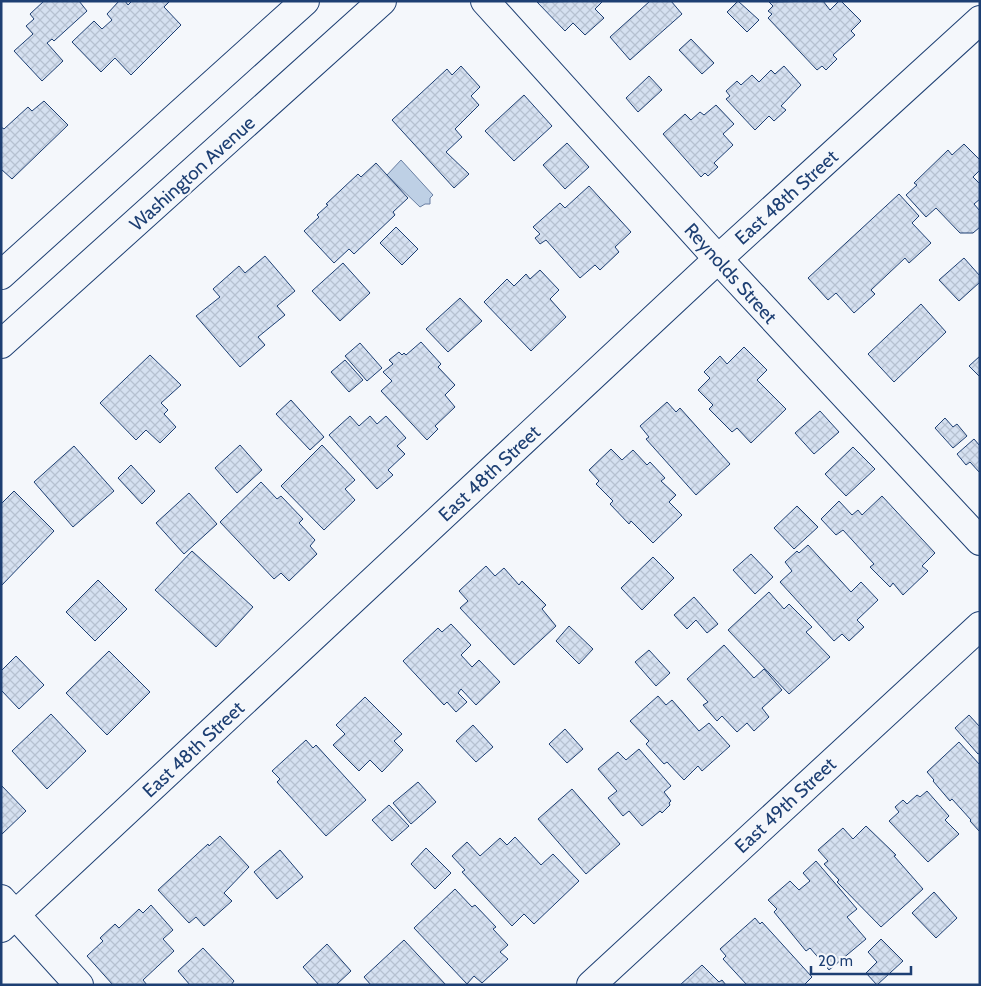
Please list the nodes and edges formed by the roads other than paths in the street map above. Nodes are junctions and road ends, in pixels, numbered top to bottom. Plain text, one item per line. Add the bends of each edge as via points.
1 (304, 1) edge
2 (382, 1) edge
3 (485, 1) edge
4 (980, 20) edge
5 (718, 260) junction
6 (1, 275) edge
7 (1, 344) edge
8 (980, 541) edge
9 (980, 626) edge
10 (6, 914) edge
11 (79, 985) edge
12 (591, 985) edge

1 - 6 street
2 - 7 street, Washington Avenue
3 - 5 street, Reynolds Street
4 - 5 street, East 48th Street
5 - 8 street, Reynolds Street
5 - 10 street, East 48th Street
9 - 12 street, East 49th Street
10 - 11 street

